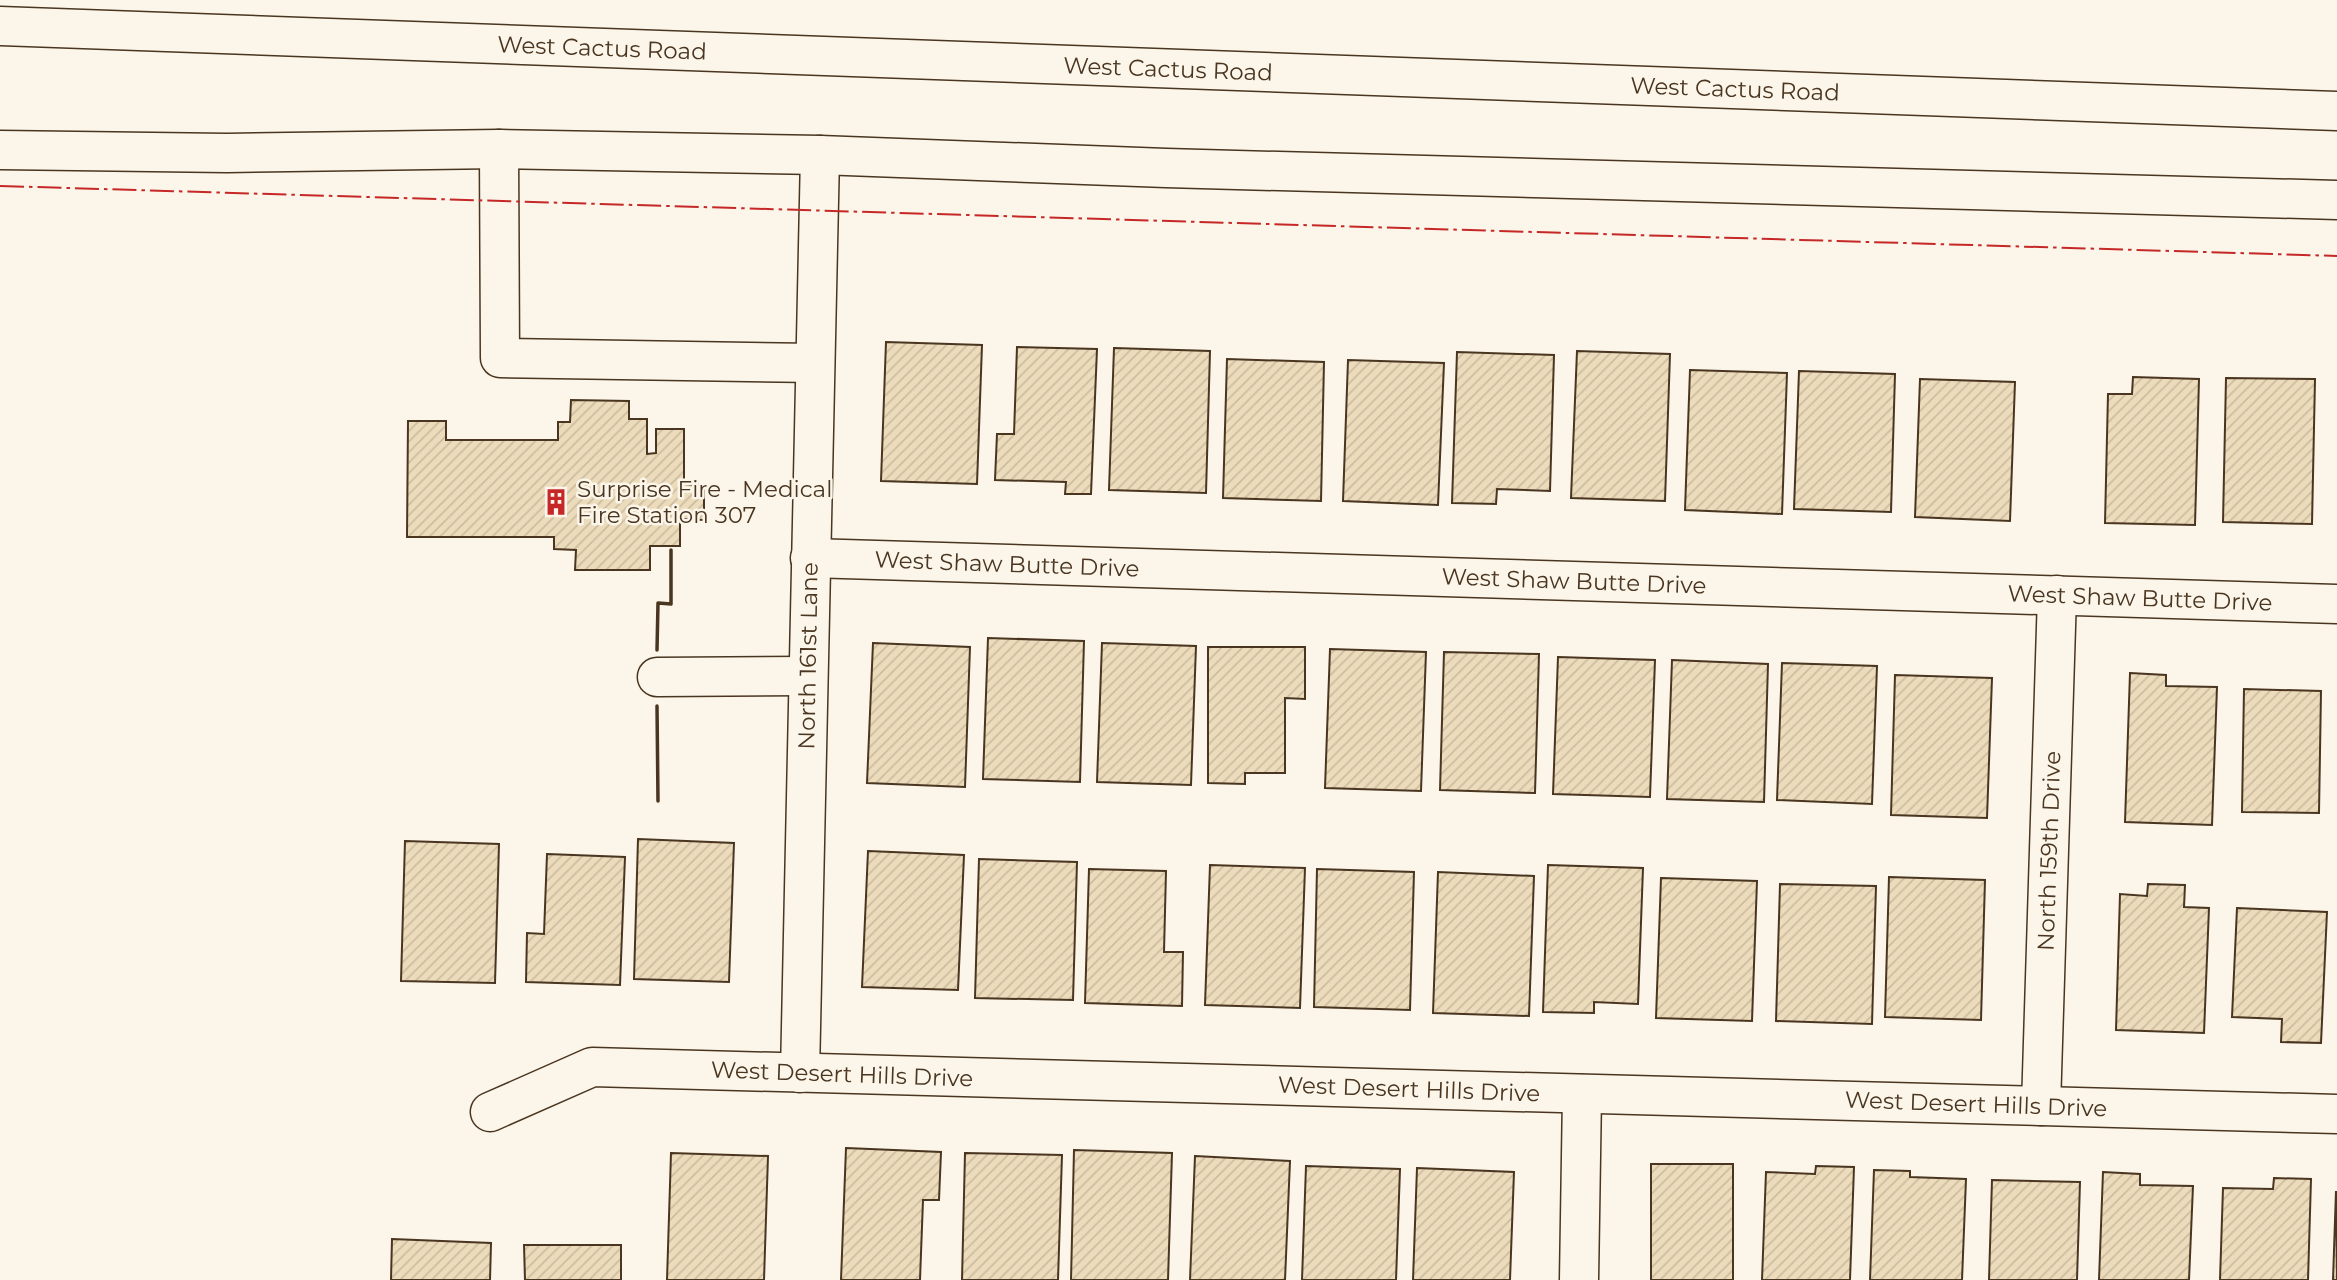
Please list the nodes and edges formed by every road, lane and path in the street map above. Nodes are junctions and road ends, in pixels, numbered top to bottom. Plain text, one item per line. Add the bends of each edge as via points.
1 (0, 26) edge
2 (2337, 111) edge
3 (499, 149) junction
4 (0, 150) edge
5 (820, 155) junction
6 (2337, 200) edge
7 (815, 363) junction
8 (810, 558) junction
9 (2057, 595) junction
10 (2337, 604) edge
11 (807, 676) junction
12 (657, 677) dead end
13 (800, 1073) junction
14 (1582, 1094) junction
15 (2041, 1106) junction
16 (490, 1112) dead end
17 (2337, 1114) edge
18 (1579, 1280) edge

1 - 2 street, West Cactus Road
3 - 4 street
3 - 5 street
3 - 7 street via 500,358
5 - 6 street
5 - 7 street, North 161st Lane
7 - 8 street, North 161st Lane
8 - 9 street, West Shaw Butte Drive
8 - 11 street, North 161st Lane
9 - 10 street, West Shaw Butte Drive
9 - 15 street, North 159th Drive
11 - 12 street
11 - 13 street, North 161st Lane
13 - 14 street, West Desert Hills Drive
13 - 16 street, West Desert Hills Drive via 592,1067
14 - 15 street, West Desert Hills Drive
14 - 18 street
15 - 17 street, West Desert Hills Drive

